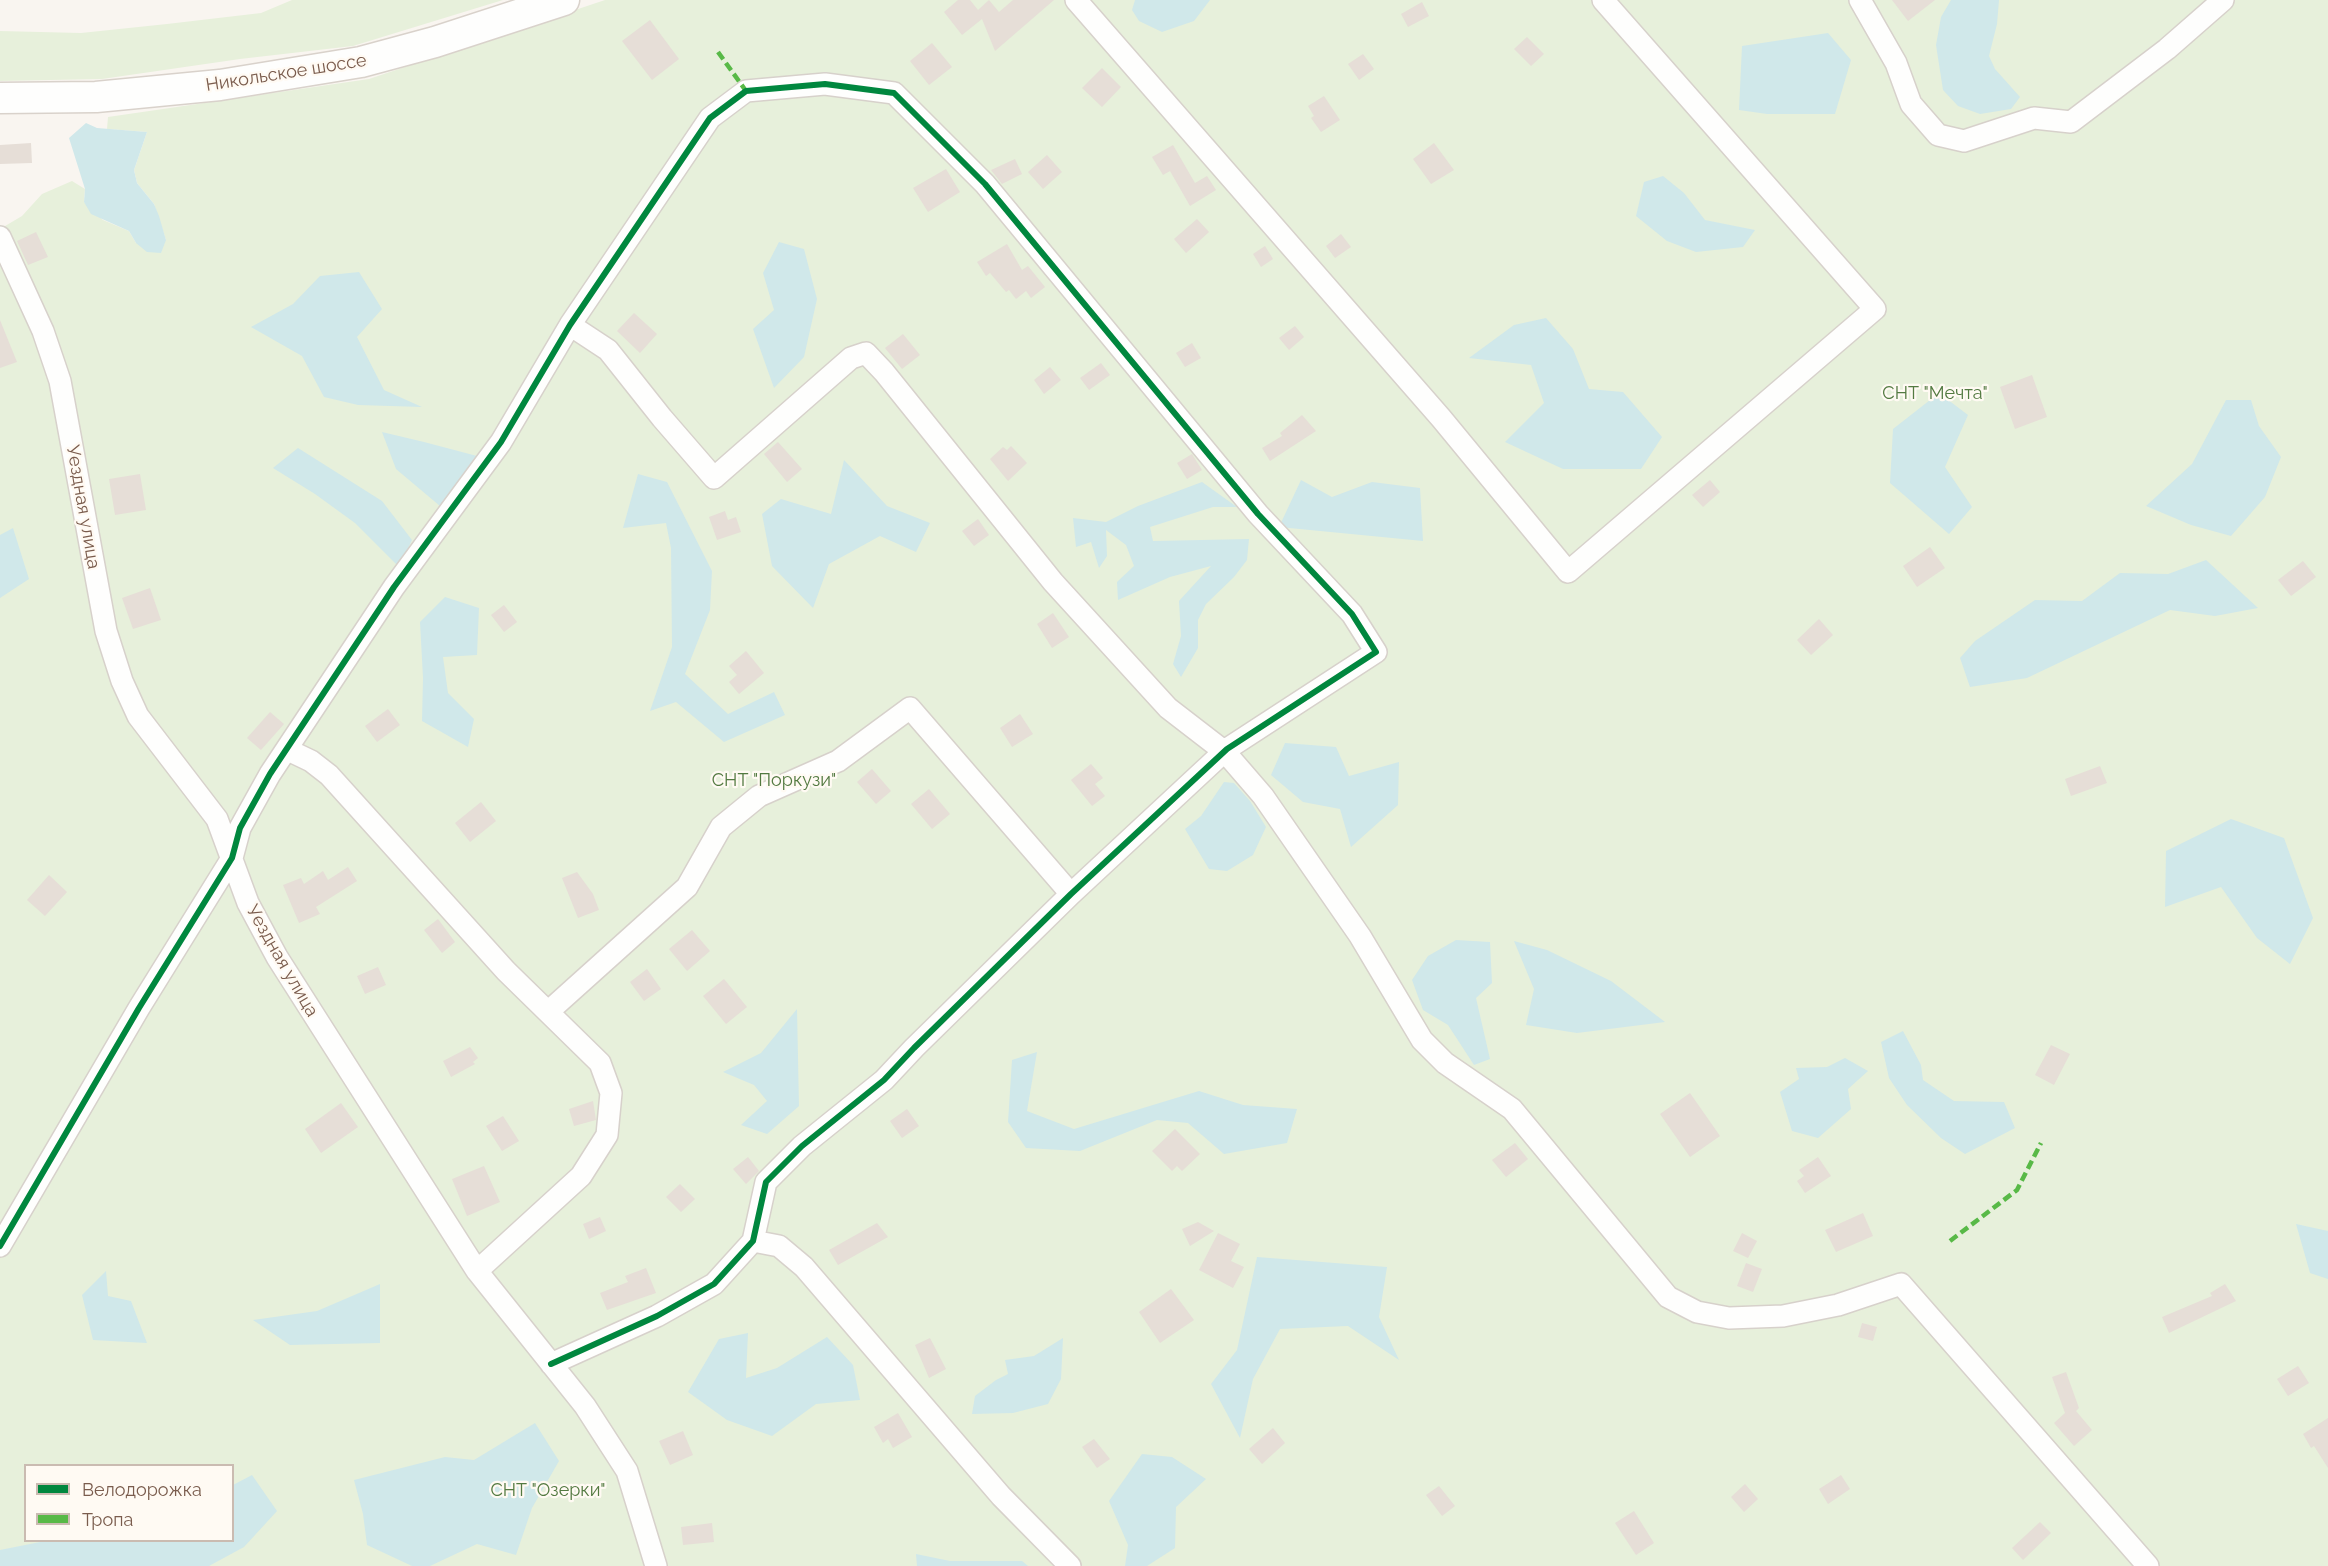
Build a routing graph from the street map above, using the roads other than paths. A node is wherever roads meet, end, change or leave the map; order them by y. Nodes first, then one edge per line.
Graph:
1 (564, 0) edge
2 (1076, 0) edge
3 (1603, 0) edge
4 (1860, 0) edge
5 (2223, 0) edge
6 (0, 98) edge
7 (0, 237) edge
8 (570, 325) junction
9 (288, 750) junction
10 (1225, 752) junction
11 (232, 858) junction
12 (1071, 894) junction
13 (549, 1011) junction
14 (753, 1241) junction
15 (0, 1246) edge
16 (477, 1271) junction
17 (550, 1364) junction
18 (2136, 1561) edge
19 (656, 1566) edge
20 (1070, 1566) edge

1 - 6 main road, Никольское шоссе
2 - 3 street
4 - 5 street
7 - 11 street, Уездная улица
8 - 9 street
8 - 10 street
8 - 10 street
9 - 11 street
9 - 13 street
10 - 12 street
10 - 18 street
11 - 15 street
11 - 16 street, Уездная улица
12 - 13 street
12 - 14 street
13 - 16 street
14 - 17 street
14 - 20 street
16 - 17 street, Уездная улица
17 - 19 street, Уездная улица

